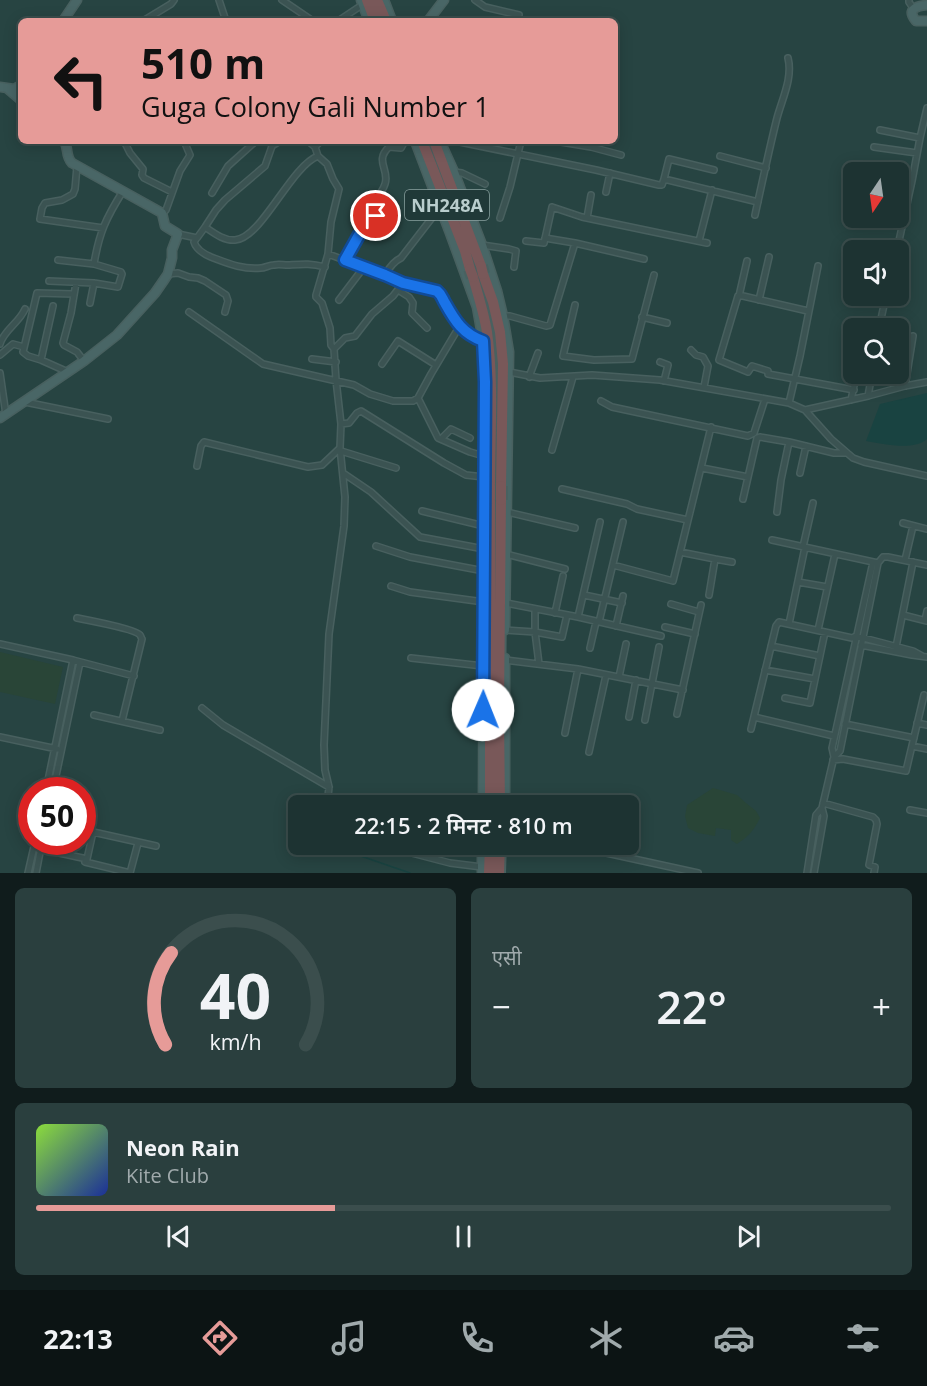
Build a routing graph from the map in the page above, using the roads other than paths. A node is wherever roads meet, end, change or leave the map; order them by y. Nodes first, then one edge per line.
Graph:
1 (77, 0) edge
2 (174, 0) edge
3 (219, 0) edge
4 (282, 0) edge
5 (377, 0) edge
6 (384, 0) edge
7 (444, 0) edge
8 (474, 0) edge
9 (363, 2) edge
10 (911, 4) edge
11 (927, 5) edge
12 (519, 15) dead end
13 (65, 18) edge
14 (148, 18) edge
15 (225, 18) edge
16 (309, 18) edge
17 (342, 18) edge
18 (368, 18) edge
19 (373, 18) edge
20 (385, 18) edge
21 (391, 18) edge
22 (430, 18) edge
23 (927, 21) edge
24 (788, 58) dead end
25 (4, 88) edge
26 (18, 98) edge
27 (927, 108) edge
28 (880, 130) dead end
29 (920, 138) junction
30 (67, 144) edge
31 (126, 144) edge
32 (185, 144) edge
33 (253, 144) edge
34 (271, 144) edge
35 (312, 144) edge
36 (318, 144) edge
37 (403, 144) edge
38 (416, 144) edge
39 (423, 144) edge
40 (435, 144) edge
41 (441, 144) edge
42 (471, 144) edge
43 (520, 144) edge
44 (573, 144) edge
45 (315, 147) junction
46 (874, 147) dead end
47 (518, 153) junction
48 (917, 153) junction
49 (621, 155) dead end
50 (318, 156) junction
51 (720, 156) dead end
52 (77, 166) junction
53 (766, 168) junction
54 (714, 170) dead end
55 (454, 172) junction
56 (610, 173) junction
57 (664, 179) junction
58 (485, 184) dead end
59 (712, 190) junction
60 (123, 191) junction
61 (172, 192) junction
62 (606, 192) dead end
63 (213, 193) dead end
64 (417, 194) dead end
65 (591, 195) dead end
66 (758, 202) junction
67 (372, 204) dead end
68 (440, 209) junction
69 (162, 213) junction
70 (754, 215) dead end
71 (376, 216) dead end
72 (500, 218) dead end
73 (587, 218) junction
74 (205, 227) junction
75 (103, 228) junction
76 (178, 234) junction
77 (545, 238) junction
78 (196, 239) junction
79 (899, 240) edge
80 (526, 241) dead end
81 (699, 241) junction
82 (575, 243) junction
83 (707, 243) dead end
84 (482, 245) junction
85 (328, 254) junction
86 (769, 257) dead end
87 (644, 259) dead end
88 (58, 260) dead end
89 (345, 260) junction
90 (747, 261) dead end
91 (94, 264) junction
92 (818, 266) dead end
93 (325, 267) junction
94 (364, 267) junction
95 (514, 267) dead end
96 (477, 272) junction
97 (168, 274) junction
98 (385, 275) junction
99 (654, 275) dead end
100 (49, 281) dead end
101 (75, 283) junction
102 (403, 283) junction
103 (94, 284) junction
104 (398, 290) junction
105 (73, 294) junction
106 (739, 296) junction
107 (339, 300) dead end
108 (759, 300) junction
109 (90, 303) dead end
110 (575, 305) dead end
111 (53, 306) dead end
112 (25, 309) dead end
113 (808, 311) junction
114 (189, 312) dead end
115 (225, 312) dead end
116 (503, 316) junction
117 (642, 317) junction
118 (667, 323) dead end
119 (459, 327) junction
120 (427, 328) dead end
121 (913, 336) dead end
122 (483, 341) junction
123 (0, 344) edge
124 (24, 347) junction
125 (334, 349) junction
126 (691, 350) dead end
127 (538, 353) dead end
128 (0, 355) edge
129 (312, 359) dead end
130 (41, 360) junction
131 (594, 360) junction
132 (719, 360) junction
133 (84, 361) junction
134 (336, 362) junction
135 (660, 362) dead end
136 (706, 362) junction
137 (381, 364) dead end
138 (436, 365) junction
139 (68, 372) junction
140 (508, 372) junction
141 (0, 373) edge
142 (591, 375) junction
143 (529, 377) junction
144 (573, 377) junction
145 (795, 379) junction
146 (336, 380) junction
147 (664, 381) junction
148 (927, 382) edge
149 (855, 384) edge
150 (870, 384) edge
151 (905, 386) junction
152 (704, 387) junction
153 (854, 390) junction
154 (868, 396) junction
155 (418, 398) junction
156 (765, 399) junction
157 (851, 400) junction
158 (601, 401) dead end
159 (25, 402) junction
160 (789, 403) junction
161 (805, 410) junction
162 (3, 417) edge
163 (108, 419) dead end
164 (341, 423) junction
165 (711, 427) junction
166 (470, 438) dead end
167 (441, 440) junction
168 (789, 442) junction
169 (806, 446) junction
170 (341, 449) junction
171 (552, 450) dead end
172 (847, 453) junction
173 (484, 456) junction
174 (197, 466) dead end
175 (396, 468) dead end
176 (702, 468) junction
177 (343, 473) junction
178 (800, 473) dead end
179 (927, 476) edge
180 (748, 477) junction
181 (562, 489) dead end
182 (494, 490) junction
183 (743, 499) dead end
184 (813, 503) dead end
185 (422, 511) dead end
186 (507, 512) junction
187 (777, 512) dead end
188 (688, 520) junction
189 (600, 522) dead end
190 (623, 522) dead end
191 (903, 524) dead end
192 (484, 526) junction
193 (913, 526) junction
194 (576, 528) dead end
195 (927, 529) edge
196 (772, 540) dead end
197 (376, 546) dead end
198 (804, 547) junction
199 (484, 549) junction
200 (680, 552) junction
201 (835, 554) junction
202 (506, 555) junction
203 (715, 559) junction
204 (905, 560) junction
205 (732, 562) dead end
206 (913, 562) junction
207 (875, 563) junction
208 (613, 566) junction
209 (927, 566) edge
210 (566, 569) dead end
211 (484, 571) junction
212 (563, 576) dead end
213 (798, 582) junction
214 (391, 586) dead end
215 (827, 587) junction
216 (584, 595) junction
217 (709, 595) dead end
218 (623, 596) dead end
219 (605, 600) junction
220 (484, 602) junction
221 (506, 603) junction
222 (622, 603) junction
223 (671, 604) dead end
224 (701, 605) dead end
225 (535, 609) junction
226 (927, 611) edge
227 (699, 612) junction
228 (555, 613) junction
229 (567, 615) junction
230 (903, 615) junction
231 (578, 617) junction
232 (77, 618) dead end
233 (926, 621) edge
234 (598, 622) junction
235 (789, 624) junction
236 (616, 626) junction
237 (665, 627) dead end
238 (505, 630) junction
239 (818, 630) junction
240 (535, 632) junction
241 (825, 632) junction
242 (695, 634) junction
243 (662, 636) dead end
244 (863, 638) junction
245 (856, 641) junction
246 (0, 644) edge
247 (626, 645) dead end
248 (771, 646) junction
249 (658, 647) dead end
250 (897, 647) junction
251 (590, 648) dead end
252 (820, 656) junction
253 (925, 656) edge
254 (411, 658) dead end
255 (73, 660) junction
256 (504, 660) junction
257 (80, 662) junction
258 (539, 664) junction
259 (483, 666) junction
260 (578, 669) junction
261 (765, 670) junction
262 (606, 675) junction
263 (134, 676) junction
264 (619, 677) junction
265 (815, 679) junction
266 (636, 680) junction
267 (651, 683) junction
268 (683, 690) junction
269 (924, 695) dead end
270 (785, 698) dead end
271 (202, 708) dead end
272 (494, 711) junction
273 (677, 714) dead end
274 (94, 715) dead end
275 (629, 717) dead end
276 (754, 717) junction
277 (645, 720) dead end
278 (122, 721) junction
279 (917, 723) junction
280 (845, 724) junction
281 (927, 725) edge
282 (751, 729) dead end
283 (160, 730) dead end
284 (565, 733) dead end
285 (834, 736) junction
286 (0, 737) edge
287 (914, 738) junction
288 (912, 746) junction
289 (58, 749) junction
290 (927, 749) edge
291 (589, 752) dead end
292 (834, 758) junction
293 (50, 777) edge
294 (55, 777) edge
295 (329, 787) junction
296 (328, 795) edge
297 (484, 795) edge
298 (490, 795) edge
299 (499, 795) edge
300 (505, 795) edge
301 (822, 806) junction
302 (910, 810) dead end
303 (927, 813) edge
304 (138, 843) junction
305 (156, 846) dead end
306 (32, 855) edge
307 (40, 855) edge
308 (69, 855) edge
309 (419, 855) edge
310 (483, 855) edge
311 (488, 855) edge
312 (500, 855) edge
313 (505, 855) edge
314 (615, 855) edge
315 (87, 859) junction
316 (484, 871) edge
317 (28, 873) edge
318 (36, 873) edge
319 (131, 873) edge
320 (499, 873) edge
321 (504, 873) edge
322 (698, 873) edge
323 (807, 873) edge
324 (814, 873) edge
325 (874, 873) edge

1 - 13 main road
2 - 14 street
3 - 15 street
4 - 16 street
5 - 20 highway
6 - 21 main road
7 - 22 main road
8 - 12 street
9 - 17 street
9 - 18 main road
9 - 19 highway
10 - 11 main road
10 - 23 main road
24 - 53 street
25 - 26 main road
27 - 29 street
28 - 29 street
29 - 48 street
30 - 52 main road
31 - 61 street
32 - 61 street
33 - 63 street
34 - 74 street
35 - 45 street
36 - 45 street
37 - 67 street
38 - 68 main road
39 - 96 highway, NH248A
40 - 96 highway, NH248A
41 - 55 main road
42 - 47 street
43 - 47 street
44 - 49 street
45 - 50 street
46 - 48 street
47 - 56 street
47 - 72 street
48 - 79 street
50 - 74 street
50 - 85 street
51 - 53 street
52 - 60 main road
52 - 75 street
53 - 66 street
54 - 57 street
55 - 58 street
55 - 84 main road
56 - 57 street
56 - 62 street
57 - 59 street
59 - 66 street
59 - 81 street
60 - 69 main road
60 - 75 street
61 - 69 street
64 - 68 street
65 - 73 street
66 - 70 street
68 - 96 main road
68 - 98 street
69 - 76 main road
71 - 89 street
73 - 77 street
73 - 81 street
74 - 78 street
75 - 91 street
76 - 78 street
76 - 97 main road
77 - 80 street
77 - 82 street
78 - 93 street
81 - 83 street
82 - 87 street
82 - 116 street
84 - 95 street
84 - 96 main road
85 - 89 street
85 - 93 street
86 - 108 street
88 - 91 street
89 - 94 street
90 - 106 street
91 - 103 street
92 - 113 street
93 - 125 street
94 - 98 street
94 - 107 street
96 - 116 main road
96 - 122 main road
96 - 182 highway, NH248A
97 - 115 street
97 - 133 main road
98 - 102 street
99 - 117 street
100 - 101 street
101 - 103 street
101 - 105 street
102 - 104 street
102 - 119 street
103 - 109 street
104 - 120 street
104 - 125 street
105 - 124 street
105 - 133 street
106 - 108 street
106 - 132 street
108 - 113 street
110 - 131 street
111 - 130 street
112 - 123 street
113 - 145 street
114 - 146 street
116 - 140 main road
117 - 118 street
117 - 131 street
119 - 122 street
119 - 138 street
121 - 151 street
122 - 173 main road
124 - 128 street
124 - 130 street
125 - 134 street
126 - 136 street
127 - 143 street
129 - 134 street
130 - 139 street
131 - 142 street
132 - 136 street
132 - 145 street
133 - 139 main road
134 - 146 street
135 - 147 street
136 - 152 street
137 - 138 street
138 - 155 street
139 - 159 main road
140 - 143 street
140 - 182 main road
141 - 162 street
142 - 144 street
142 - 147 street
143 - 144 street
144 - 171 street
145 - 153 street
145 - 160 street
146 - 155 street
146 - 164 street
147 - 152 street
148 - 151 street
149 - 153 street
150 - 154 street
151 - 154 street
152 - 156 street
153 - 157 street
154 - 157 street
155 - 167 street
156 - 160 street
156 - 165 street
157 - 161 street
158 - 165 street
159 - 162 main road
159 - 163 street
160 - 161 street
161 - 172 street
164 - 170 street
164 - 182 street
165 - 176 street
166 - 167 street
167 - 173 street
168 - 169 street
168 - 180 street
168 - 187 street
169 - 172 street
169 - 178 street
170 - 174 street
170 - 175 street
170 - 177 street
172 - 179 street
173 - 182 main road
176 - 180 street
176 - 188 street
177 - 199 street
177 - 295 street
180 - 183 street
181 - 188 street
182 - 186 main road
182 - 192 main road
182 - 272 highway, NH248A
184 - 198 street
185 - 192 street
186 - 194 street
186 - 202 main road
188 - 200 street
189 - 216 street
190 - 208 street
191 - 193 street
192 - 199 main road
193 - 195 street
193 - 204 street
196 - 198 street
197 - 211 street
198 - 201 street
198 - 213 street
199 - 211 main road
200 - 203 street
200 - 208 street
201 - 207 street
201 - 215 street
202 - 210 street
202 - 221 main road
203 - 205 street
203 - 217 street
204 - 206 street
204 - 207 street
206 - 209 street
206 - 230 street
207 - 244 street
207 - 245 street
208 - 219 street
211 - 220 main road
212 - 228 street
213 - 215 street
213 - 235 street
214 - 220 street
215 - 239 street
216 - 219 street
216 - 231 street
218 - 222 street
219 - 222 street
219 - 234 street
220 - 259 main road
221 - 225 street
221 - 238 main road
222 - 236 street
223 - 227 street
224 - 227 street
225 - 228 street
225 - 240 street
226 - 233 street
227 - 242 street
228 - 229 street
229 - 231 street
229 - 240 street
230 - 233 street
230 - 250 street
231 - 234 street
232 - 263 street
234 - 236 street
234 - 251 street
235 - 239 street
235 - 248 street
236 - 243 street
237 - 242 street
238 - 240 street
238 - 256 main road
239 - 241 street
240 - 258 street
241 - 245 street
241 - 252 street
242 - 268 street
244 - 245 street
244 - 250 street
245 - 253 street
245 - 280 street
245 - 285 street
246 - 255 street
247 - 264 street
248 - 252 street
248 - 261 street
249 - 267 street
250 - 253 street
252 - 265 street
254 - 259 street
255 - 257 street
255 - 289 street
256 - 258 street
256 - 272 main road
257 - 263 street
257 - 289 street
258 - 260 street
259 - 272 main road
260 - 262 street
260 - 284 street
261 - 265 street
261 - 276 street
262 - 264 street
262 - 291 street
263 - 278 street
264 - 266 street
265 - 270 street
266 - 267 street
266 - 275 street
267 - 268 street
267 - 277 street
268 - 273 street
269 - 279 street
271 - 295 street
272 - 297 main road
272 - 298 highway, NH248A
272 - 299 highway, NH248A
272 - 300 main road
274 - 278 street
276 - 282 street
276 - 285 street
278 - 283 street
279 - 281 street
279 - 287 street
280 - 287 street
280 - 292 street
285 - 292 street
286 - 289 street
287 - 288 street
288 - 290 street
288 - 292 street
289 - 293 street
289 - 294 street
292 - 301 street
295 - 296 street
301 - 323 street
301 - 324 street
301 - 325 street
302 - 303 street
304 - 305 street
304 - 315 street
304 - 319 street
306 - 317 street
307 - 318 street
308 - 315 street
309 - 316 street
310 - 316 main road
311 - 316 highway
312 - 320 highway
313 - 321 main road
314 - 322 street
315 - 319 street

